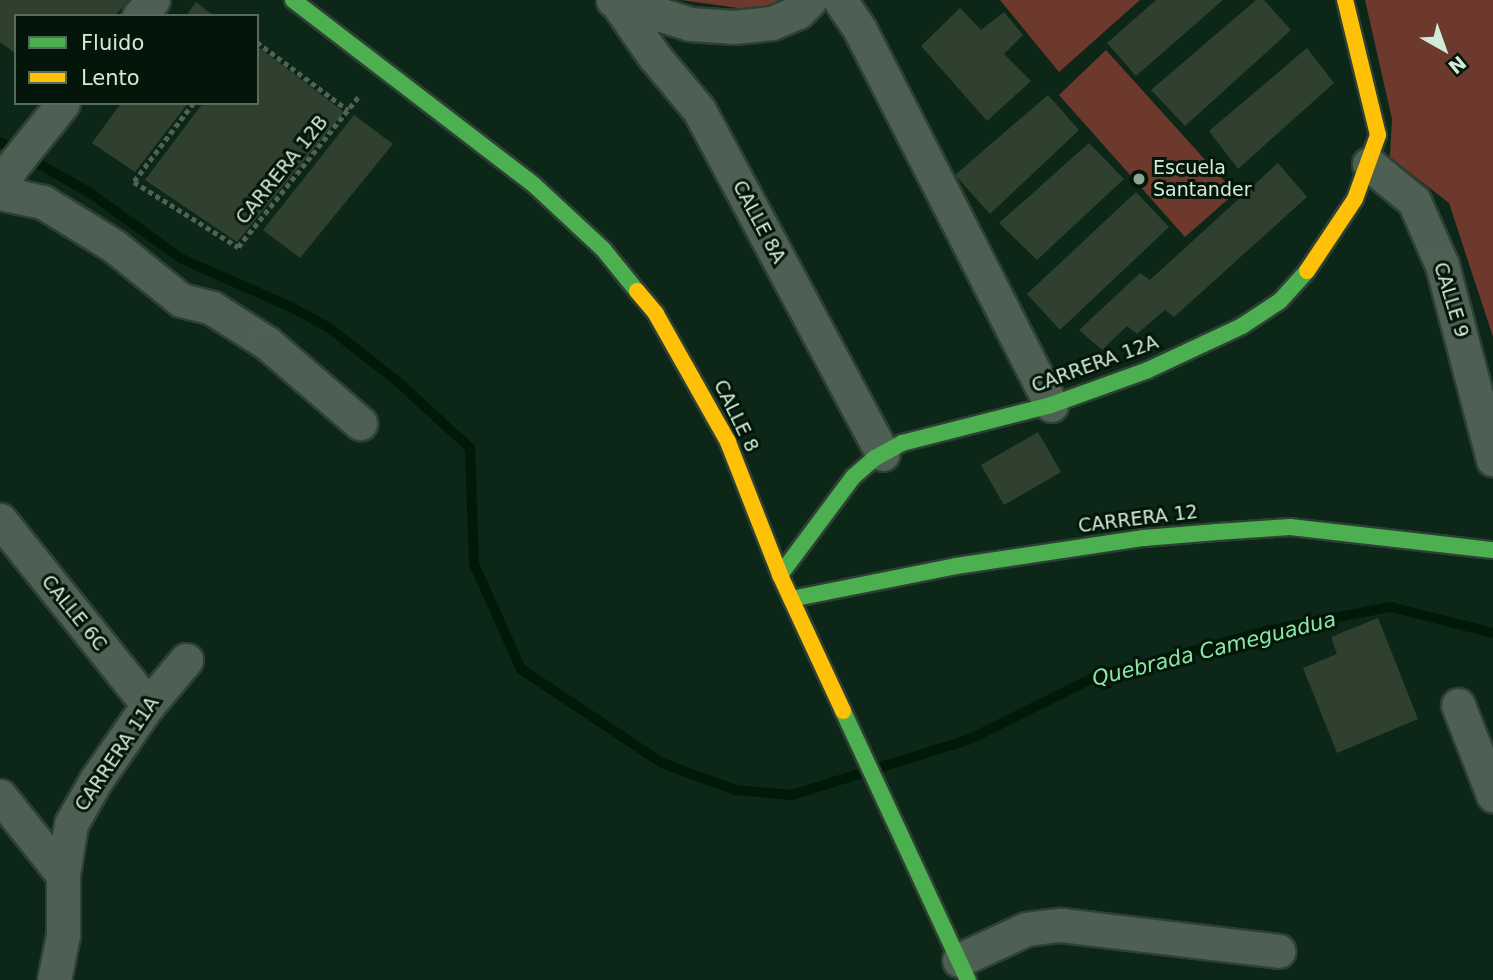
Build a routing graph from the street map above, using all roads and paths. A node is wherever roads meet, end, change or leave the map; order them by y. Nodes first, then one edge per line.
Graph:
1 (153, 0) edge
2 (293, 0) edge
3 (810, 0) edge
4 (840, 0) edge
5 (615, 1) edge
6 (1340, 6) edge
7 (141, 14) edge
8 (259, 43) edge
9 (192, 105) edge
10 (54, 114) edge
11 (1374, 150) junction
12 (4, 184) edge
13 (1051, 405) junction
14 (360, 424) dead end
15 (883, 454) junction
16 (1493, 459) edge
17 (0, 520) edge
18 (1493, 550) edge
19 (780, 575) junction
20 (791, 599) junction
21 (186, 660) dead end
22 (148, 705) junction
23 (1458, 705) dead end
24 (1493, 794) edge
25 (0, 796) edge
26 (63, 875) junction
27 (1278, 951) dead end
28 (964, 970) edge
29 (54, 980) edge

1 - 7 street
2 - 19 street, CALLE 8
3 - 5 street
4 - 13 street
5 - 15 street, CALLE 8A
6 - 11 street
8 - 9 path, CARRERA 12B
10 - 12 street
11 - 13 street, CARRERA 12A
11 - 16 street, CALLE 9
12 - 14 street
13 - 15 street, CARRERA 12A
15 - 19 street, CARRERA 12A
17 - 22 street, CALLE 6C
18 - 20 street, CARRERA 12
19 - 20 street, CALLE 8
20 - 28 street, CALLE 8
21 - 22 street, CARRERA 11A
22 - 26 street, CARRERA 11A
23 - 24 street
25 - 26 street
26 - 29 street, CARRERA 11A
27 - 28 street

